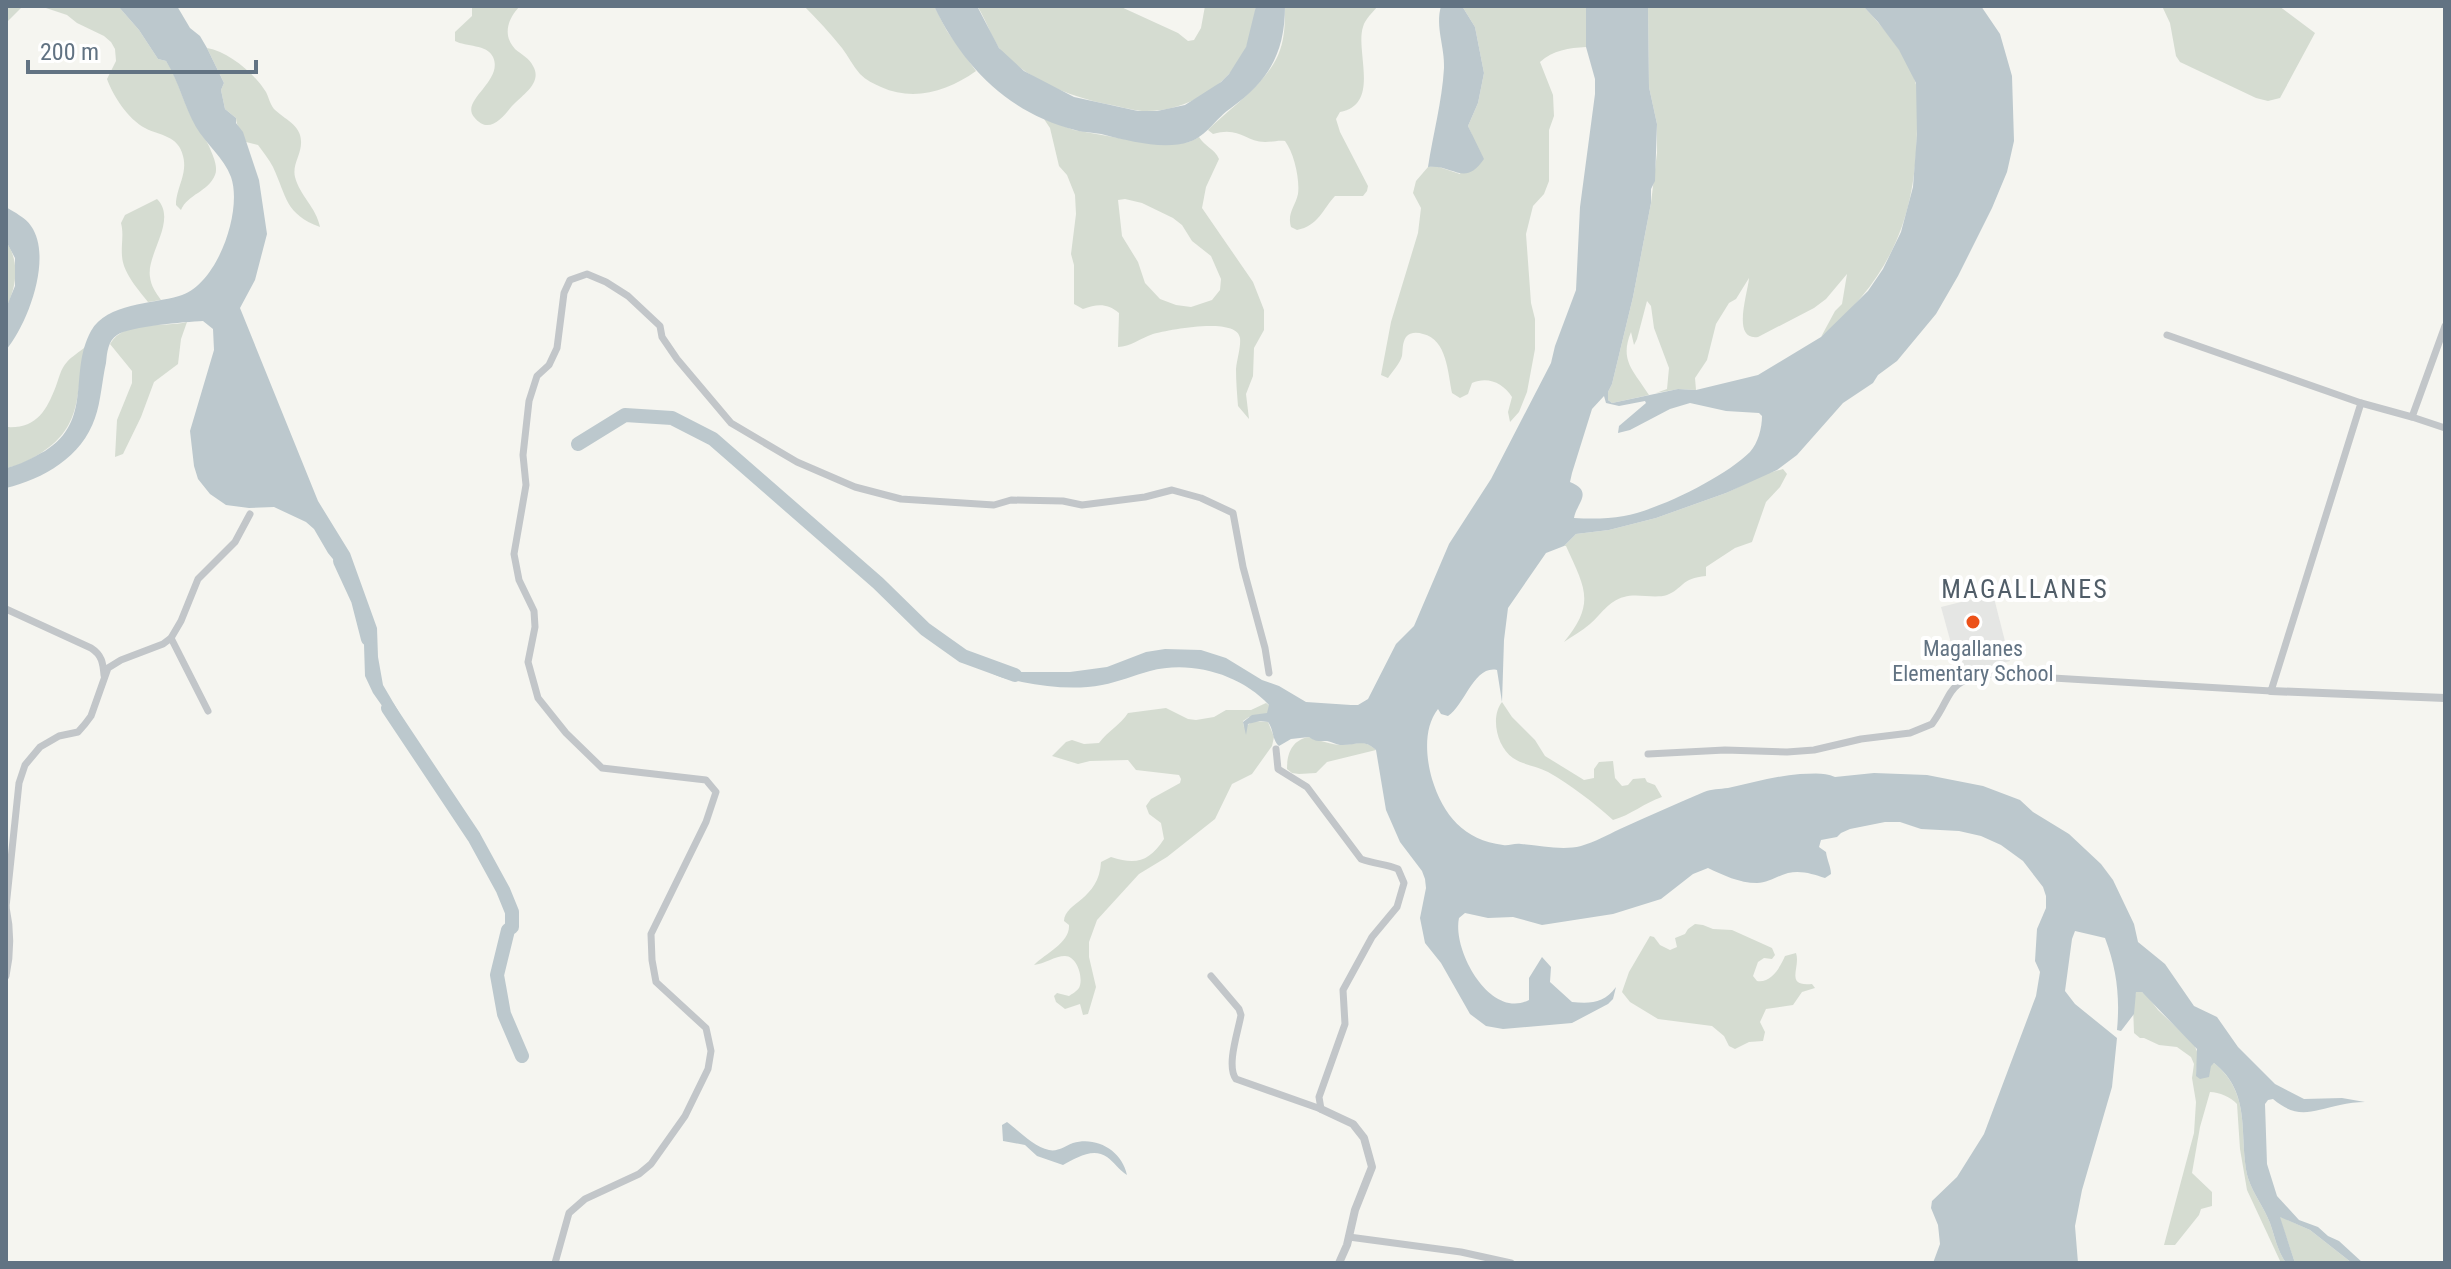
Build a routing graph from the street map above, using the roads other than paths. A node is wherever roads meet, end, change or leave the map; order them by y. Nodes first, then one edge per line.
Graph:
1 (2445, 326) edge
2 (2167, 335) dead end
3 (2361, 403) junction
4 (2412, 417) junction
5 (2445, 428) edge
6 (250, 514) dead end
7 (6, 609) edge
8 (171, 638) junction
9 (1269, 673) dead end
10 (104, 677) junction
11 (2271, 691) junction
12 (2445, 698) edge
13 (208, 711) dead end
14 (1276, 749) dead end
15 (1648, 754) dead end
16 (6, 907) edge
17 (6, 976) edge
18 (1211, 976) dead end
19 (1321, 1109) junction
20 (1349, 1237) junction
21 (555, 1263) edge
22 (1339, 1263) edge
23 (1511, 1263) edge

1 - 4 street
2 - 3 street
3 - 4 street
3 - 11 street
4 - 5 street
6 - 8 street
7 - 10 street
8 - 10 street
8 - 13 street
9 - 21 street
10 - 16 street
11 - 12 street
11 - 15 street
14 - 19 street
16 - 17 street
18 - 19 street
19 - 20 street
20 - 22 street
20 - 23 street

